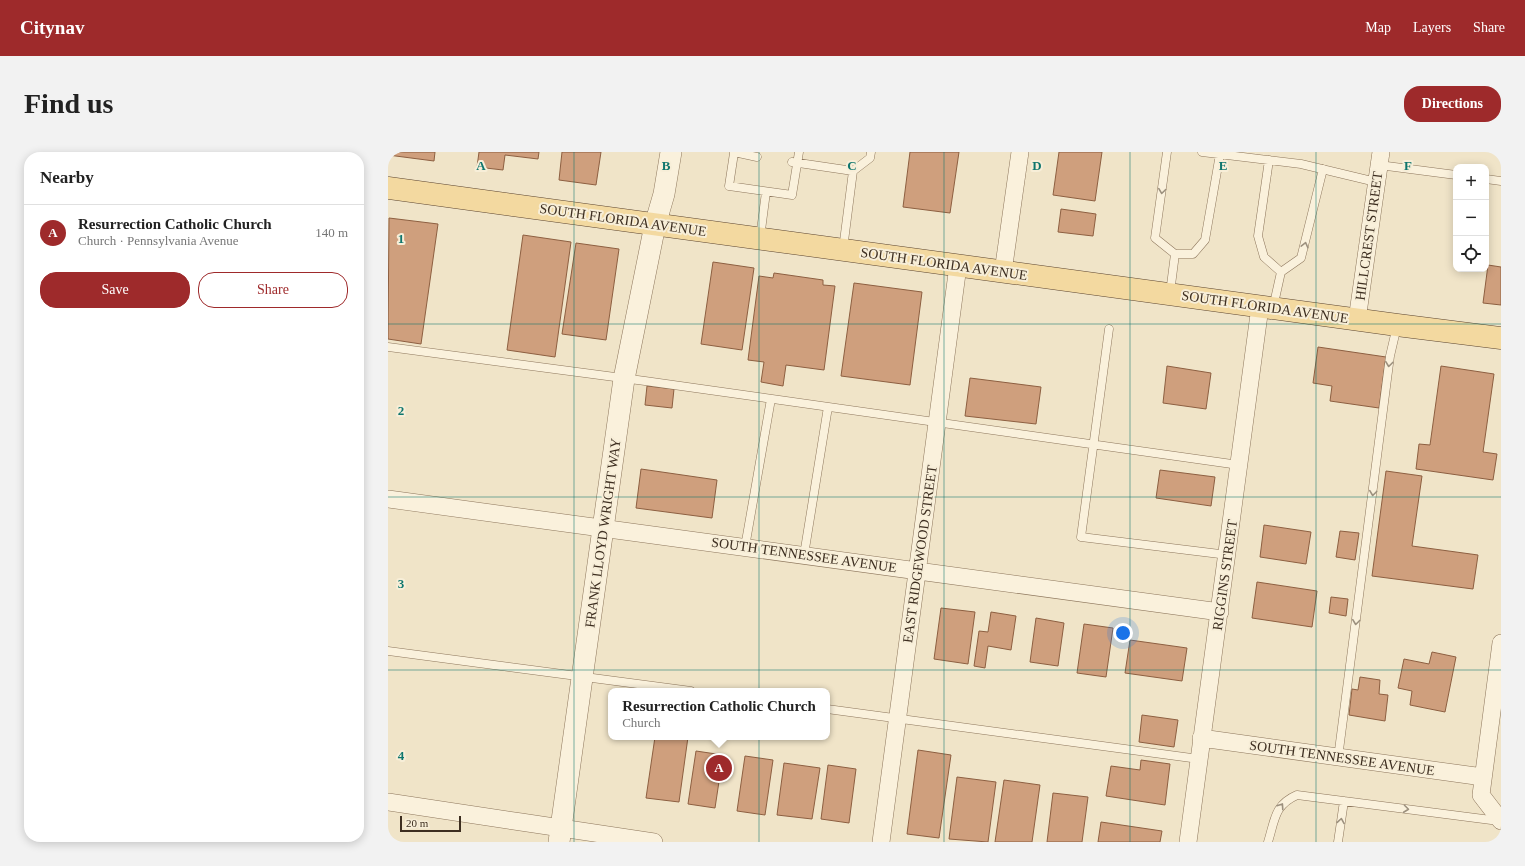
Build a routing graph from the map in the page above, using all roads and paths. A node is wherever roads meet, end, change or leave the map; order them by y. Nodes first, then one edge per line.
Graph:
1 (671, 152) edge
2 (799, 152) edge
3 (871, 152) edge
4 (1020, 152) edge
5 (1167, 152) edge
6 (1202, 152) edge
7 (734, 153) edge
8 (1220, 154) junction
9 (756, 157) dead end
10 (1380, 158) edge
11 (1269, 160) junction
12 (795, 162) junction
13 (1323, 169) junction
14 (853, 171) junction
15 (1453, 174) edge
16 (1489, 179) edge
17 (1501, 181) edge
18 (1376, 182) junction
19 (388, 188) edge
20 (766, 192) junction
21 (655, 225) junction
22 (760, 239) junction
23 (842, 250) junction
24 (1175, 254) junction
25 (958, 266) junction
26 (1003, 272) junction
27 (1281, 272) junction
28 (1169, 294) junction
29 (1267, 308) junction
30 (1357, 320) junction
31 (1397, 326) junction
32 (1108, 329) dead end
33 (1501, 338) edge
34 (388, 347) edge
35 (624, 379) junction
36 (771, 399) junction
37 (828, 407) junction
38 (938, 423) junction
39 (1093, 444) junction
40 (1239, 465) junction
41 (388, 499) edge
42 (604, 528) junction
43 (745, 547) junction
44 (804, 555) junction
45 (1228, 555) junction
46 (917, 570) junction
47 (1220, 612) junction
48 (1501, 643) edge
49 (388, 651) edge
50 (583, 677) junction
51 (668, 688) edge
52 (830, 709) edge
53 (897, 718) junction
54 (1201, 738) junction
55 (1199, 758) junction
56 (1338, 758) junction
57 (1482, 777) junction
58 (1344, 801) junction
59 (388, 802) edge
60 (1501, 821) edge
61 (560, 835) edge
62 (654, 842) edge
63 (881, 842) edge
64 (1188, 842) edge
65 (1268, 842) edge
66 (1338, 842) edge

1 - 21 street, FRANK LLOYD WRIGHT WAY
2 - 12 lane
3 - 14 lane
4 - 26 street
5 -> 24 lane
6 - 8 lane
7 - 9 lane
7 - 20 lane
8 - 11 lane
8 - 24 lane
10 - 15 lane
10 - 18 street, HILLCREST STREET
11 - 13 lane
11 - 27 lane
12 - 14 lane
12 - 20 lane
13 - 18 lane
27 -> 13 lane
14 - 23 lane
16 - 17 lane
18 - 30 street, HILLCREST STREET
19 - 21 main road, SOUTH FLORIDA AVENUE
20 - 22 lane
21 - 22 main road, SOUTH FLORIDA AVENUE
21 - 35 street, FRANK LLOYD WRIGHT WAY
22 - 23 main road, SOUTH FLORIDA AVENUE
23 - 25 main road, SOUTH FLORIDA AVENUE
24 - 28 lane
25 - 26 main road, SOUTH FLORIDA AVENUE
25 - 38 street, EAST RIDGEWOOD STREET
26 - 28 main road, SOUTH FLORIDA AVENUE
27 - 29 lane
28 - 29 main road, SOUTH FLORIDA AVENUE
29 - 30 main road, SOUTH FLORIDA AVENUE
29 - 40 street, RIGGINS STREET
30 - 31 main road, SOUTH FLORIDA AVENUE
31 - 33 main road, SOUTH FLORIDA AVENUE
31 -> 56 lane
32 - 39 lane
34 - 35 lane
35 - 36 lane
35 - 42 street, FRANK LLOYD WRIGHT WAY
36 - 37 lane
36 - 43 lane
37 - 38 lane
37 - 44 lane
38 - 39 lane
38 - 46 street, EAST RIDGEWOOD STREET
39 - 40 lane
39 - 45 lane
40 - 45 street, RIGGINS STREET
41 - 42 street, SOUTH TENNESSEE AVENUE
42 - 43 street, SOUTH TENNESSEE AVENUE
42 - 50 street, FRANK LLOYD WRIGHT WAY
43 - 44 street, SOUTH TENNESSEE AVENUE
44 - 46 street, SOUTH TENNESSEE AVENUE
45 - 47 street, RIGGINS STREET
46 - 47 street, SOUTH TENNESSEE AVENUE
46 - 53 street, EAST RIDGEWOOD STREET
47 - 54 street, RIGGINS STREET
48 - 57 street
49 - 50 lane
50 - 51 lane
50 - 61 street, FRANK LLOYD WRIGHT WAY
52 - 53 lane
53 - 55 lane
53 - 63 street, EAST RIDGEWOOD STREET
54 - 55 street, RIGGINS STREET
54 - 56 street, SOUTH TENNESSEE AVENUE
55 - 64 street, RIGGINS STREET
56 - 57 street, SOUTH TENNESSEE AVENUE
57 - 60 street
58 -> 60 lane
65 -> 58 lane
66 -> 58 lane
59 - 61 street
61 - 62 street

